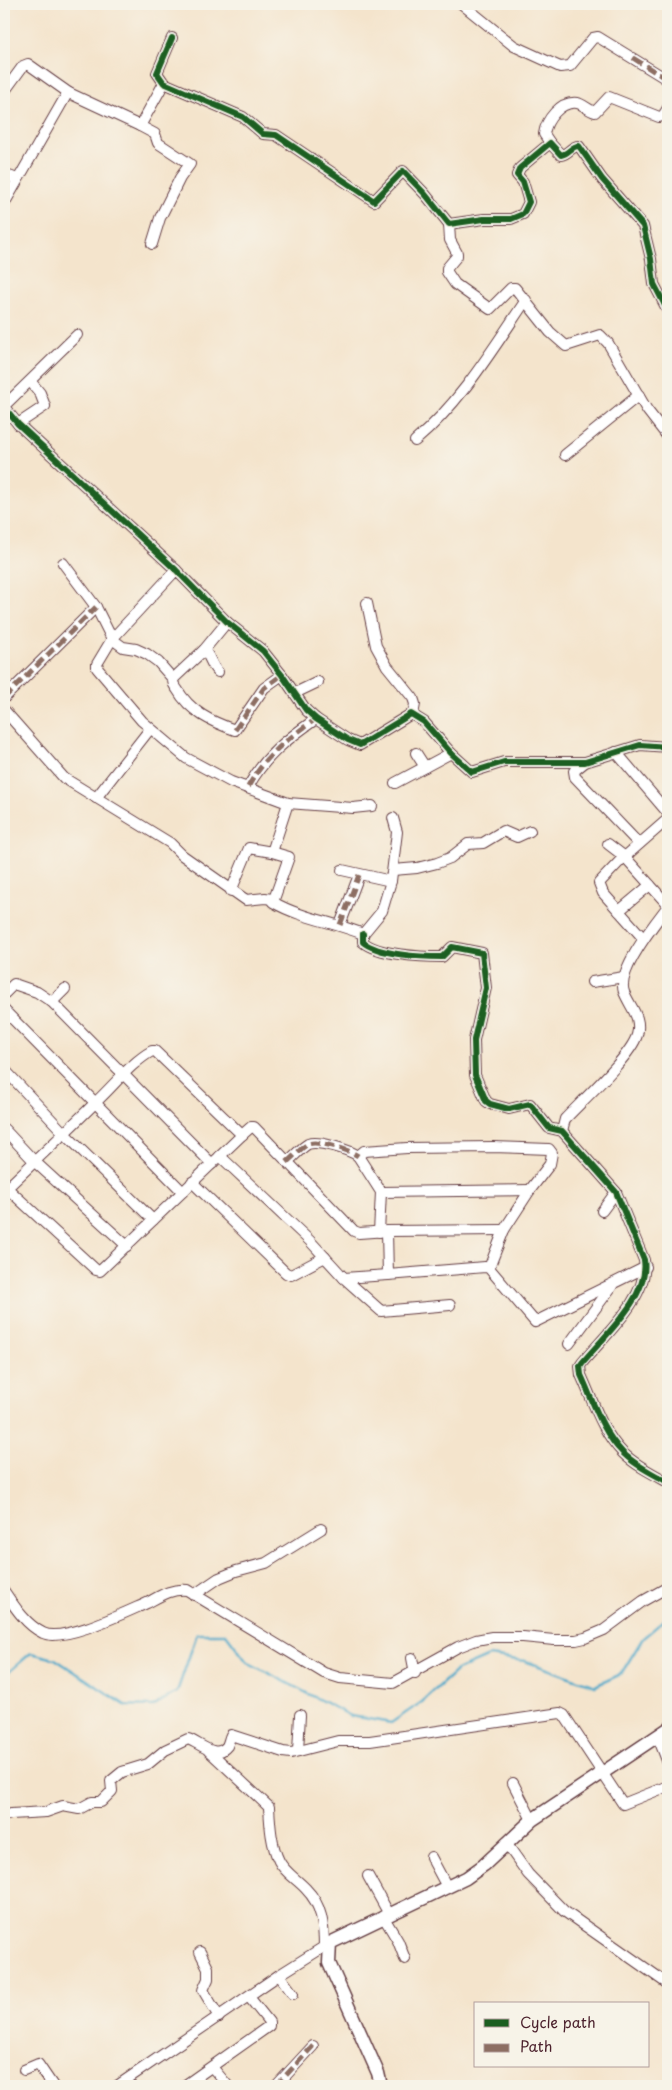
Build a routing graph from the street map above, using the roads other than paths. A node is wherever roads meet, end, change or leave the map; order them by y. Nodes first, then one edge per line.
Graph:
1 (462, 4) edge
2 (172, 38) dead end
3 (668, 80) edge
4 (164, 83) junction
5 (5, 87) edge
6 (69, 93) junction
7 (668, 108) edge
8 (140, 126) junction
9 (550, 143) junction
10 (4, 174) edge
11 (17, 179) junction
12 (4, 204) edge
13 (450, 224) junction
14 (152, 244) dead end
15 (526, 300) junction
16 (668, 311) edge
17 (77, 335) dead end
18 (31, 382) junction
19 (639, 394) junction
20 (4, 406) edge
21 (18, 424) junction
22 (668, 437) edge
23 (415, 440) dead end
24 (565, 454) dead end
25 (63, 563) dead end
26 (176, 570) junction
27 (367, 603) dead end
28 (96, 607) junction
29 (227, 622) junction
30 (112, 639) junction
31 (204, 650) junction
32 (218, 672) dead end
33 (282, 675) junction
34 (173, 679) junction
35 (318, 682) dead end
36 (295, 693) junction
37 (4, 698) edge
38 (4, 710) edge
39 (413, 715) junction
40 (316, 719) junction
41 (150, 729) junction
42 (668, 747) edge
43 (616, 752) junction
44 (416, 753) dead end
45 (450, 753) junction
46 (585, 762) junction
47 (425, 766) junction
48 (394, 783) dead end
49 (248, 787) junction
50 (96, 798) junction
51 (288, 803) junction
52 (372, 806) dead end
53 (668, 813) edge
54 (393, 818) dead end
55 (668, 819) edge
56 (530, 831) dead end
57 (608, 844) dead end
58 (639, 844) junction
59 (272, 852) junction
60 (625, 857) junction
61 (342, 870) dead end
62 (393, 870) junction
63 (359, 875) junction
64 (391, 881) junction
65 (650, 885) junction
66 (231, 891) junction
67 (272, 899) junction
68 (668, 905) edge
69 (620, 911) junction
70 (340, 925) junction
71 (363, 934) junction
72 (643, 938) junction
73 (624, 977) junction
74 (592, 982) dead end
75 (65, 989) dead end
76 (4, 994) edge
77 (52, 1002) junction
78 (4, 1010) edge
79 (4, 1068) edge
80 (123, 1075) junction
81 (96, 1102) junction
82 (4, 1130) edge
83 (559, 1130) junction
84 (64, 1133) junction
85 (242, 1135) junction
86 (358, 1156) junction
87 (216, 1160) junction
88 (34, 1161) junction
89 (286, 1162) junction
90 (192, 1182) junction
91 (5, 1188) edge
92 (530, 1190) junction
93 (182, 1191) junction
94 (380, 1192) junction
95 (616, 1192) junction
96 (602, 1212) dead end
97 (153, 1220) junction
98 (504, 1230) junction
99 (383, 1231) junction
100 (127, 1246) junction
101 (325, 1257) junction
102 (646, 1267) junction
103 (490, 1268) junction
104 (388, 1275) junction
105 (344, 1278) junction
106 (614, 1284) junction
107 (450, 1305) dead end
108 (569, 1344) dead end
109 (668, 1482) edge
110 (321, 1528) dead end
111 (668, 1587) edge
112 (4, 1591) edge
113 (194, 1595) junction
114 (412, 1658) dead end
115 (415, 1673) junction
116 (300, 1715) dead end
117 (668, 1728) edge
118 (658, 1737) junction
119 (209, 1750) junction
120 (298, 1751) junction
121 (668, 1763) edge
122 (602, 1773) junction
123 (513, 1783) dead end
124 (668, 1786) edge
125 (530, 1814) junction
126 (4, 1816) edge
127 (506, 1843) junction
128 (431, 1857) dead end
129 (368, 1876) dead end
130 (446, 1887) junction
131 (386, 1915) junction
132 (327, 1945) junction
133 (200, 1952) dead end
134 (404, 1959) dead end
135 (278, 1975) junction
136 (668, 1984) edge
137 (293, 1994) dead end
138 (249, 1997) junction
139 (219, 2017) junction
140 (313, 2046) dead end
141 (212, 2066) junction
142 (24, 2070) dead end
143 (53, 2086) edge
144 (120, 2086) edge
145 (184, 2086) edge
146 (228, 2086) edge
147 (276, 2086) edge
148 (380, 2086) edge

1 - 3 street
2 - 4 street
4 - 8 street
4 - 13 street
5 - 6 street
6 - 8 street
6 - 11 street
7 - 9 street
8 - 14 street
9 - 13 street
9 - 16 street
10 - 11 street
11 - 12 street
13 - 15 street
15 - 19 street
15 - 23 street
17 - 18 street
18 - 20 street
18 - 21 street
19 - 22 street
19 - 24 street
20 - 21 street
21 - 26 street
25 - 28 street
26 - 29 street
26 - 30 street
27 - 39 street
28 - 30 street
28 - 37 street
29 - 31 street
29 - 33 street
30 - 34 street
30 - 41 street
31 - 32 street
31 - 34 street
33 - 34 street
33 - 36 street
35 - 36 street
36 - 40 street
38 - 50 street
39 - 40 street
39 - 45 street
40 - 49 street
41 - 49 street
41 - 50 street
42 - 43 street
43 - 46 street
43 - 53 street
44 - 47 street
45 - 46 street
45 - 47 street
46 - 58 street
47 - 48 street
49 - 51 street
50 - 66 street
51 - 52 street
51 - 59 street
54 - 62 street
55 - 58 street
56 - 62 street
57 - 60 street
58 - 60 street
59 - 66 street
59 - 67 street
60 - 65 street
60 - 69 street
61 - 63 street
62 - 64 street
63 - 64 street
63 - 70 street
64 - 71 street
65 - 68 street
65 - 69 street
66 - 67 street
67 - 70 street
68 - 72 street
69 - 72 street
70 - 71 street
71 - 83 street
72 - 73 street
73 - 74 street
73 - 83 street
75 - 77 street
76 - 77 street
77 - 80 street
78 - 81 street
79 - 84 street
80 - 81 street
80 - 85 street
80 - 87 street
81 - 84 street
81 - 93 street
82 - 88 street
83 - 95 street
84 - 88 street
84 - 97 street
85 - 87 street
85 - 89 street
86 - 89 street
86 - 92 street
86 - 94 street
87 - 90 street
87 - 101 street
88 - 91 street
88 - 100 street
89 - 99 street
90 - 93 street
90 - 101 street
91 - 100 street
92 - 94 street
92 - 98 street
93 - 97 street
94 - 99 street
95 - 96 street
95 - 102 street
97 - 100 street
98 - 99 street
98 - 103 street
99 - 104 street
101 - 105 street
102 - 106 street
102 - 109 street
103 - 104 street
103 - 106 street
104 - 105 street
105 - 107 street
106 - 108 street
110 - 113 street
111 - 115 street
112 - 113 street
113 - 115 street
114 - 115 street
116 - 120 street
117 - 118 street
118 - 121 street
118 - 122 street
119 - 120 street
119 - 126 street
119 - 132 street
120 - 122 street
122 - 124 street
122 - 125 street
123 - 125 street
125 - 127 street
127 - 130 street
127 - 136 street
128 - 130 street
129 - 131 street
130 - 131 street
131 - 132 street
131 - 134 street
132 - 135 street
132 - 148 street
133 - 139 street
135 - 137 street
135 - 138 street
138 - 139 street
138 - 141 street
139 - 144 street
140 - 147 street
141 - 145 street
141 - 146 street
142 - 143 street

